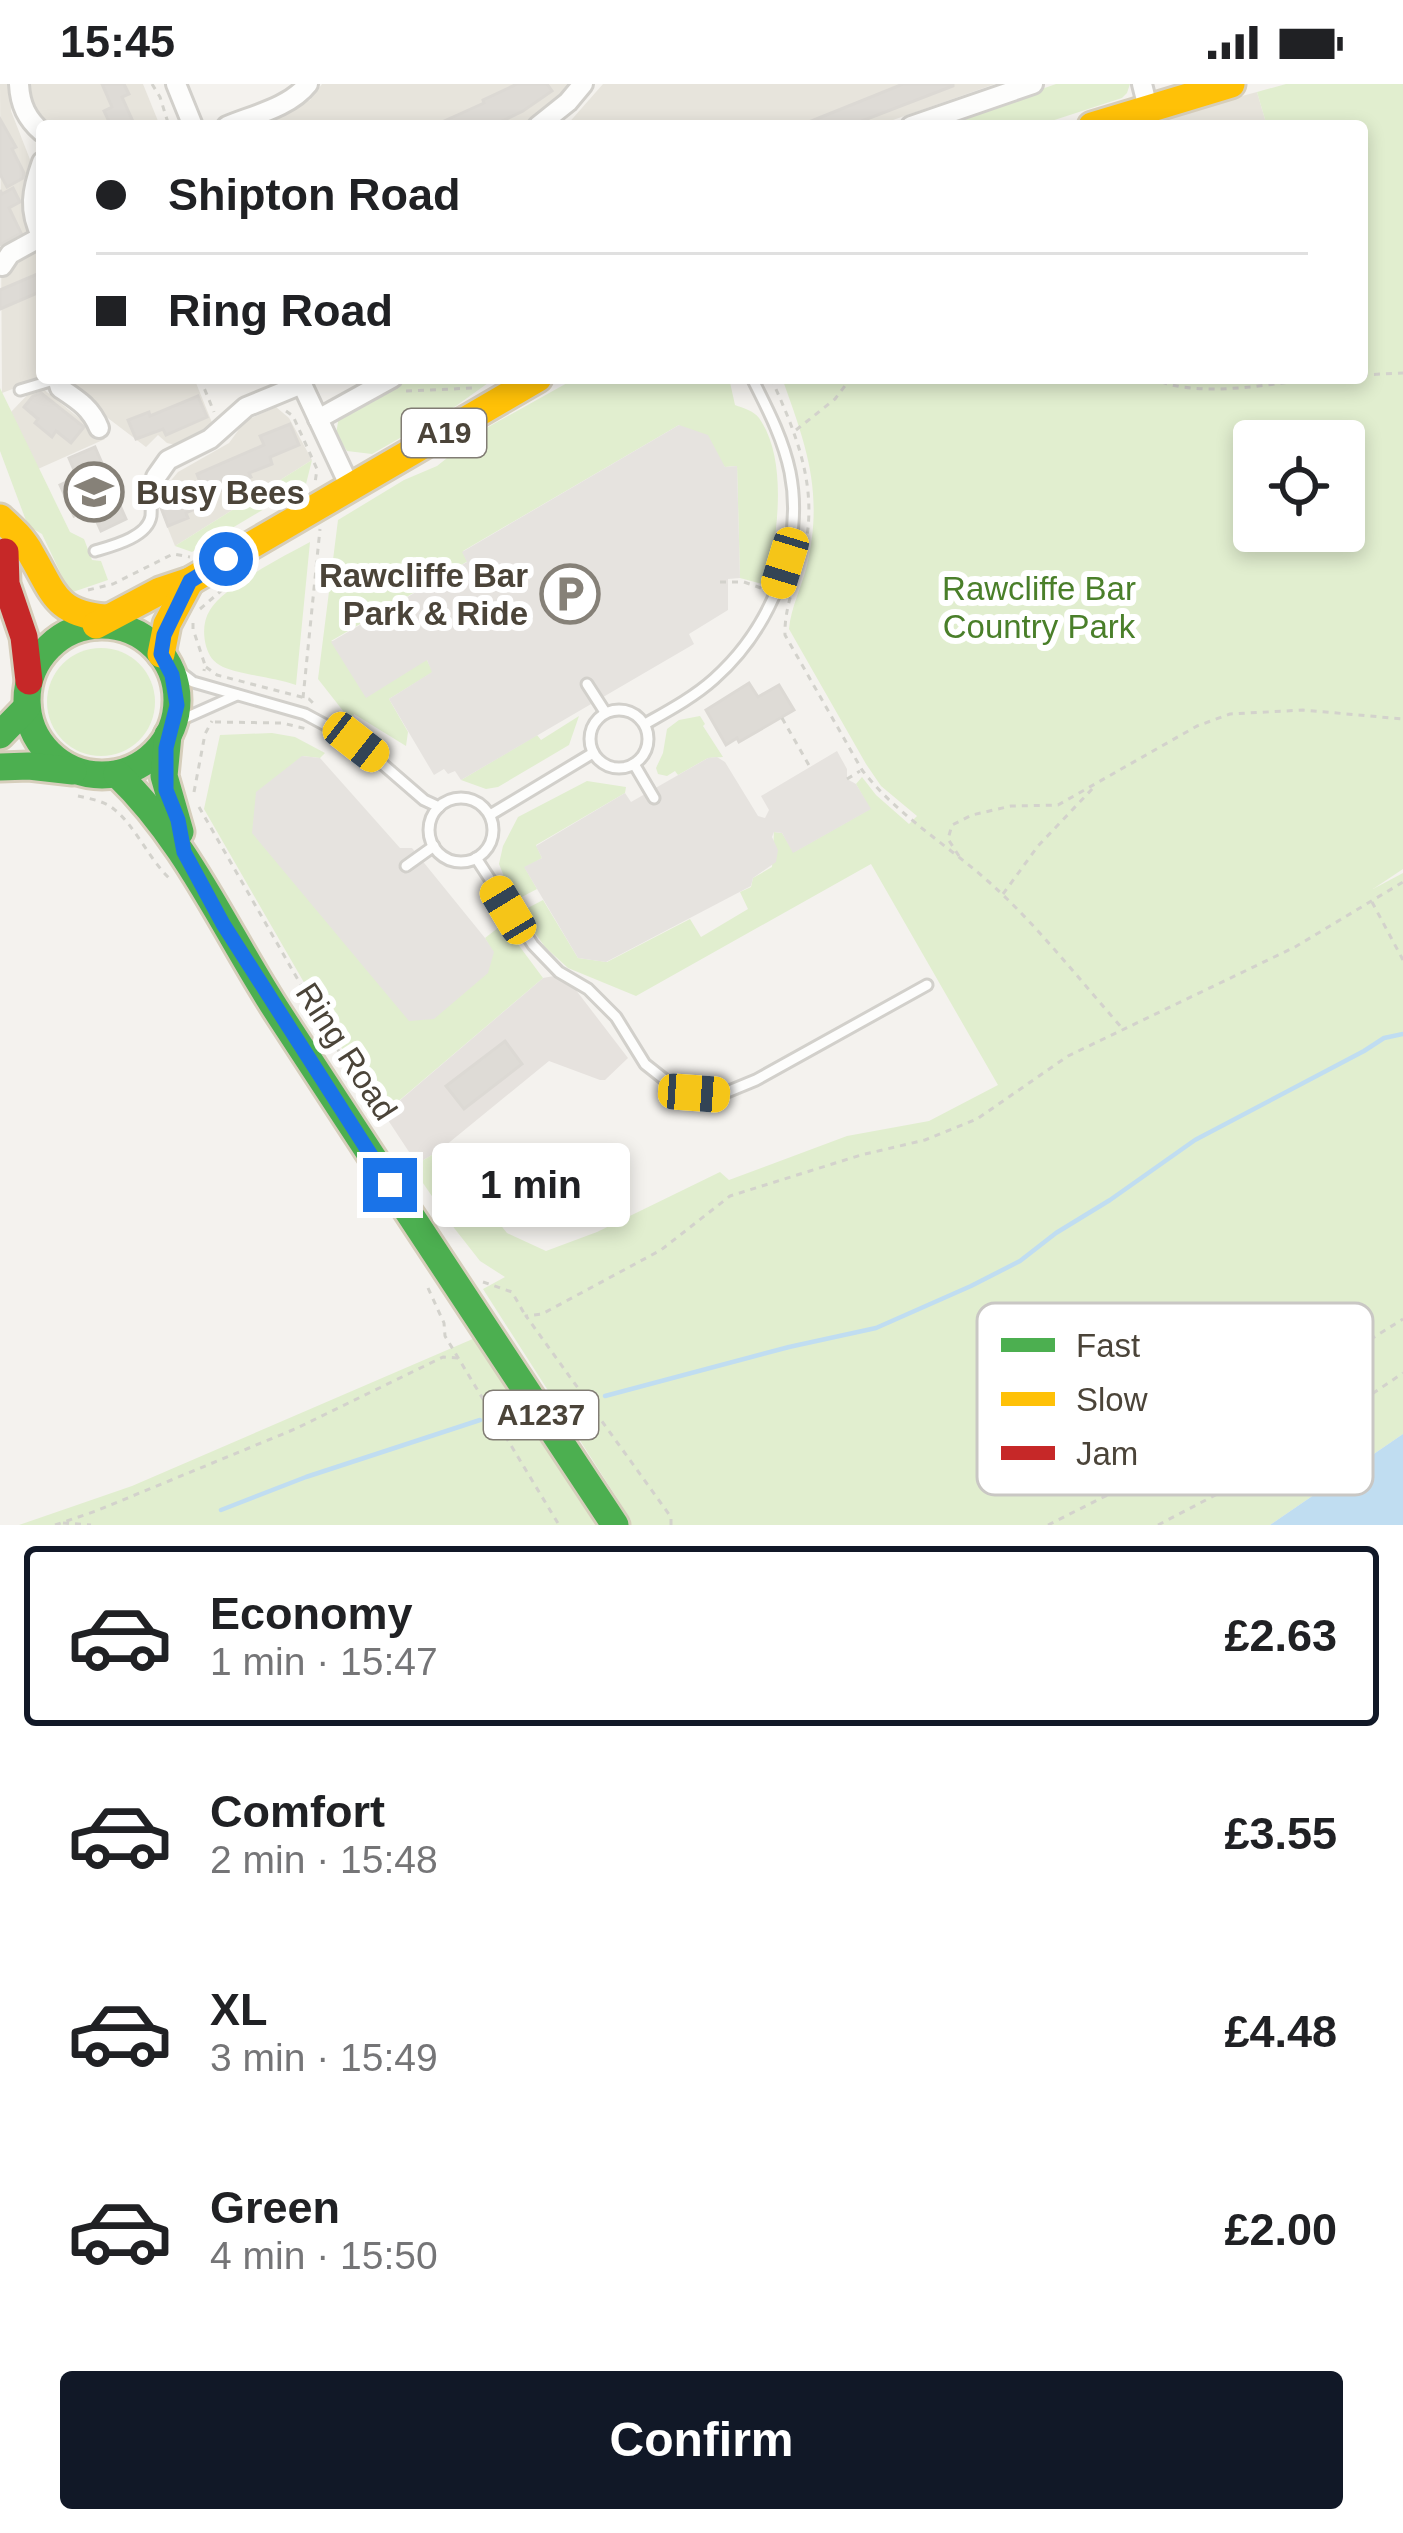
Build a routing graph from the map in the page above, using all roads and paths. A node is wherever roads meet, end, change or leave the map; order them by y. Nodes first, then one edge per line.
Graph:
1 (152, 84) edge
2 (176, 84) edge
3 (308, 84) edge
4 (583, 84) edge
5 (1033, 84) edge
6 (1231, 84) edge
7 (13, 90) edge
8 (1145, 96) edge
9 (167, 120) edge
10 (191, 120) edge
11 (243, 120) edge
12 (546, 120) edge
13 (928, 120) edge
14 (1103, 120) edge
15 (36, 126) edge
16 (36, 179) edge
17 (36, 225) edge
18 (36, 240) edge
19 (2, 266) edge
20 (1403, 373) edge
21 (1368, 375) edge
22 (40, 384) edge
23 (59, 384) edge
24 (202, 384) edge
25 (295, 384) edge
26 (301, 384) edge
27 (381, 384) edge
28 (528, 384) edge
29 (755, 384) edge
30 (846, 384) edge
31 (1163, 384) edge
32 (1264, 384) edge
33 (479, 388) dead end
34 (20, 390) dead end
35 (367, 392) junction
36 (277, 394) junction
37 (318, 419) junction
38 (100, 428) dead end
39 (221, 430) junction
40 (795, 430) dead end
41 (160, 462) joint
42 (314, 484) dead end
43 (350, 487) junction
44 (0, 518) edge
45 (320, 526) dead end
46 (2, 546) edge
47 (94, 551) dead end
48 (191, 569) junction
49 (235, 579) dead end
50 (720, 582) dead end
51 (776, 593) junction
52 (52, 596) junction
53 (92, 625) junction
54 (164, 658) junction
55 (587, 684) dead end
56 (21, 689) edge
57 (237, 695) junction
58 (605, 712) junction
59 (782, 718) dead end
60 (1403, 719) edge
61 (645, 724) junction
62 (299, 728) dead end
63 (171, 729) junction
64 (0, 735) edge
65 (593, 753) junction
66 (634, 764) junction
67 (810, 766) dead end
68 (0, 767) edge
69 (46, 768) junction
70 (862, 770) junction
71 (75, 771) junction
72 (117, 774) junction
73 (847, 779) dead end
74 (1098, 782) junction
75 (654, 798) dead end
76 (97, 800) dead end
77 (439, 807) junction
78 (490, 815) junction
79 (434, 846) junction
80 (184, 852) junction
81 (476, 858) junction
82 (406, 866) dead end
83 (988, 881) junction
84 (1403, 882) edge
85 (184, 892) junction
86 (1002, 895) junction
87 (1371, 901) junction
88 (223, 924) junction
89 (1403, 960) edge
90 (927, 985) dead end
91 (1123, 1029) junction
92 (358, 1085) dead end
93 (477, 1280) dead end
94 (528, 1315) junction
95 (1403, 1319) edge
96 (1373, 1338) edge
97 (1403, 1373) edge
98 (1373, 1393) edge
99 (1108, 1495) edge
100 (1216, 1495) edge
101 (611, 1520) edge
102 (62, 1522) edge
103 (55, 1525) edge
104 (91, 1525) edge
105 (559, 1525) edge
106 (674, 1525) edge
107 (1048, 1525) edge
108 (1159, 1525) edge

1 - 9 path
2 - 10 street
3 - 11 street
4 - 12 street
5 - 13 street
6 - 8 main road
7 - 15 street
8 - 14 main road
16 - 17 street
18 - 19 street
20 - 21 path
22 - 34 lane
23 - 38 street
24 - 39 path
25 - 36 street
26 - 37 street
27 - 35 street
28 - 43 main road, A19
29 - 51 lane
30 - 40 path
31 - 32 path
33 - 35 path
35 - 37 street
36 - 39 street
36 - 42 path
37 - 43 street
39 - 41 street
41 - 47 lane
43 - 48 main road, A19
44 - 52 main road
45 - 49 path
46 - 53 main road
46 - 56 main road
48 - 52 path
48 - 53 main road, A19
48 - 54 main road
50 - 51 path
51 - 61 lane
51 - 70 path
52 - 53 main road
53 - 54 main road
53 - 56 main road
54 - 57 lane
54 - 63 main road
55 - 58 lane
56 - 64 main road
56 - 71 main road
57 - 63 lane
57 - 77 lane
58 - 61 lane
58 - 65 lane
59 - 67 path
60 - 74 path
61 - 66 lane
62 - 92 path
63 - 72 main road
63 - 80 main road, Ring Road / A1237
65 - 66 lane
65 - 78 lane
66 - 75 lane
68 - 69 main road
69 - 71 main road
69 - 85 main road
70 - 73 path
70 - 83 path
71 - 72 main road
72 - 80 main road, Ring Road / A1237
74 - 83 path
74 - 86 path
76 - 85 path
77 - 78 lane
77 - 79 lane
78 - 81 lane
79 - 81 lane
79 - 82 lane
80 - 88 main road, Ring Road / A1237
81 - 90 lane
83 - 86 path
84 - 87 path
85 - 88 main road
86 - 91 path
87 - 89 path
87 - 91 path
88 - 101 main road, Ring Road / A1237
91 - 94 path
93 - 94 path
94 - 106 path
95 - 96 path
97 - 98 path
99 - 107 path
100 - 108 path
102 - 103 path
102 - 104 path
102 - 105 path

